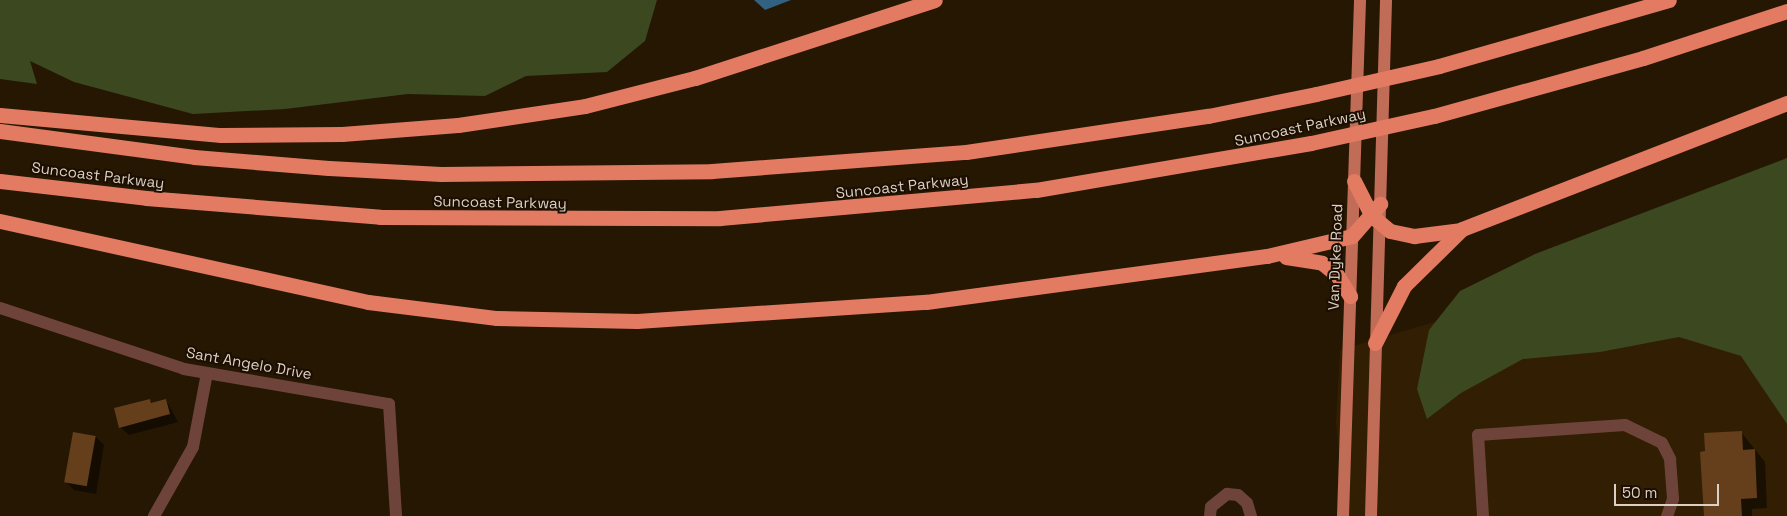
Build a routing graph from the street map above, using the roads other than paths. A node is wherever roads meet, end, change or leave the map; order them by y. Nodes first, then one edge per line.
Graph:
1 (935, 0) edge
2 (1360, 0) edge
3 (1386, 0) edge
4 (1669, 0) edge
5 (1787, 11) edge
6 (1787, 104) edge
7 (0, 115) edge
8 (0, 131) edge
9 (0, 181) edge
10 (1354, 181) junction
11 (1377, 215) junction
12 (0, 221) edge
13 (1462, 230) junction
14 (1352, 236) junction
15 (1267, 256) junction
16 (1350, 296) junction
17 (0, 308) edge
18 (1375, 343) junction
19 (207, 373) junction
20 (154, 516) edge
21 (396, 516) edge
22 (1210, 516) edge
23 (1251, 516) edge
24 (1343, 516) edge
25 (1371, 516) edge
26 (1484, 516) edge
27 (1667, 516) edge

1 - 7 highway
2 - 10 main road, Van Dyke Road
3 - 11 main road
4 - 8 highway, Suncoast Parkway, bridge
5 - 9 highway, Suncoast Parkway, bridge
6 - 13 highway
10 - 11 highway
10 - 14 main road, Van Dyke Road
11 - 13 highway
11 - 14 highway
11 - 18 main road
12 - 15 highway
13 - 18 highway
14 - 15 highway
14 - 16 main road, Van Dyke Road
15 - 16 highway
16 - 24 main road, Van Dyke Road
17 - 19 street, Sant Angelo Drive
18 - 25 main road
19 - 20 street
19 - 21 street, Sant Angelo Drive
22 - 23 street
26 - 27 street

